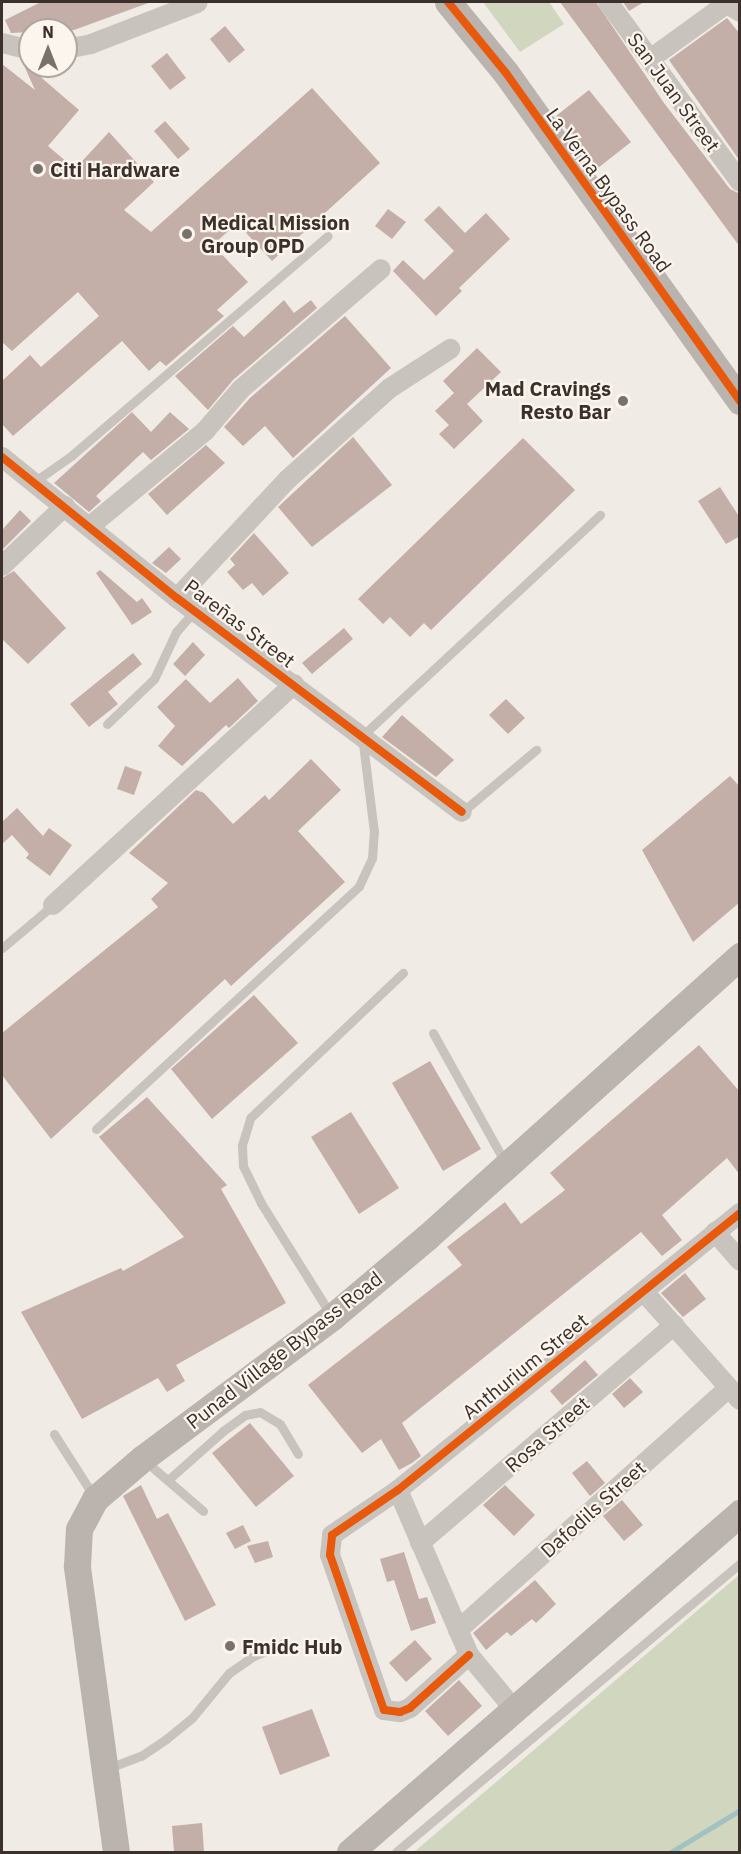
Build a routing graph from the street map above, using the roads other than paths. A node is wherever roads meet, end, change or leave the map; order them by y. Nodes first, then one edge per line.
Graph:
1 (448, 2) edge
2 (608, 2) edge
3 (197, 3) dead end
4 (740, 12) edge
5 (2, 43) edge
6 (18, 47) edge
7 (78, 47) edge
8 (650, 59) junction
9 (740, 182) edge
10 (328, 236) dead end
11 (381, 269) dead end
12 (450, 349) dead end
13 (740, 400) edge
14 (2, 457) edge
15 (34, 482) junction
16 (65, 506) junction
17 (600, 515) dead end
18 (89, 527) junction
19 (2, 566) edge
20 (177, 598) junction
21 (194, 611) junction
22 (294, 684) junction
23 (107, 724) dead end
24 (362, 736) junction
25 (536, 750) dead end
26 (462, 812) joint
27 (53, 905) joint
28 (2, 948) edge
29 (740, 956) edge
30 (403, 973) dead end
31 (433, 1033) dead end
32 (96, 1129) dead end
33 (507, 1166) junction
34 (740, 1212) edge
35 (716, 1232) junction
36 (740, 1261) edge
37 (644, 1292) junction
38 (332, 1317) junction
39 (674, 1325) junction
40 (734, 1394) edge
41 (54, 1434) dead end
42 (298, 1454) dead end
43 (142, 1458) junction
44 (168, 1480) junction
45 (398, 1490) junction
46 (95, 1499) junction
47 (203, 1511) dead end
48 (740, 1513) edge
49 (420, 1543) junction
50 (740, 1563) edge
51 (458, 1630) junction
52 (284, 1643) dead end
53 (469, 1655) junction
54 (514, 1709) junction
55 (104, 1770) junction
56 (116, 1852) edge
57 (350, 1852) edge
58 (396, 1852) edge

1 - 13 main road, La Verna Bypass Road
2 - 8 street, San Juan Street
3 - 7 street
4 - 8 street
5 - 6 street
8 - 9 street, San Juan Street
10 - 15 lane
11 - 18 street
12 - 20 street
14 - 15 street, Pareñas Street
15 - 16 street, Pareñas Street
16 - 18 street, Pareñas Street
16 - 19 street
17 - 24 lane
18 - 20 street, Pareñas Street
20 - 21 street, Pareñas Street
21 - 22 street, Pareñas Street
21 - 23 lane
22 - 24 street, Pareñas Street
22 - 27 street
24 - 26 street, Pareñas Street
24 - 32 lane
25 - 26 lane
27 - 28 lane
29 - 33 main road, Punad Village Bypass Road
30 - 38 lane
31 - 33 lane
33 - 38 main road, Punad Village Bypass Road
34 - 35 street, Anthurium Street
35 - 36 street
35 - 37 street, Anthurium Street
37 - 39 street
37 - 45 street, Anthurium Street
38 - 43 main road, Punad Village Bypass Road
39 - 40 street
39 - 49 street, Rosa Street
40 - 51 street, Dafodils Street
41 - 46 lane
42 - 44 lane
43 - 44 lane
43 - 46 main road, Punad Village Bypass Road
44 - 47 lane
45 - 49 street
45 - 53 street, Anthurium Street
46 - 55 main road, Punad Village Bypass Road
48 - 54 main road
49 - 51 street
50 - 58 lane
51 - 53 street
52 - 55 lane
53 - 54 street
54 - 57 main road
55 - 56 main road, Punad Village Bypass Road

